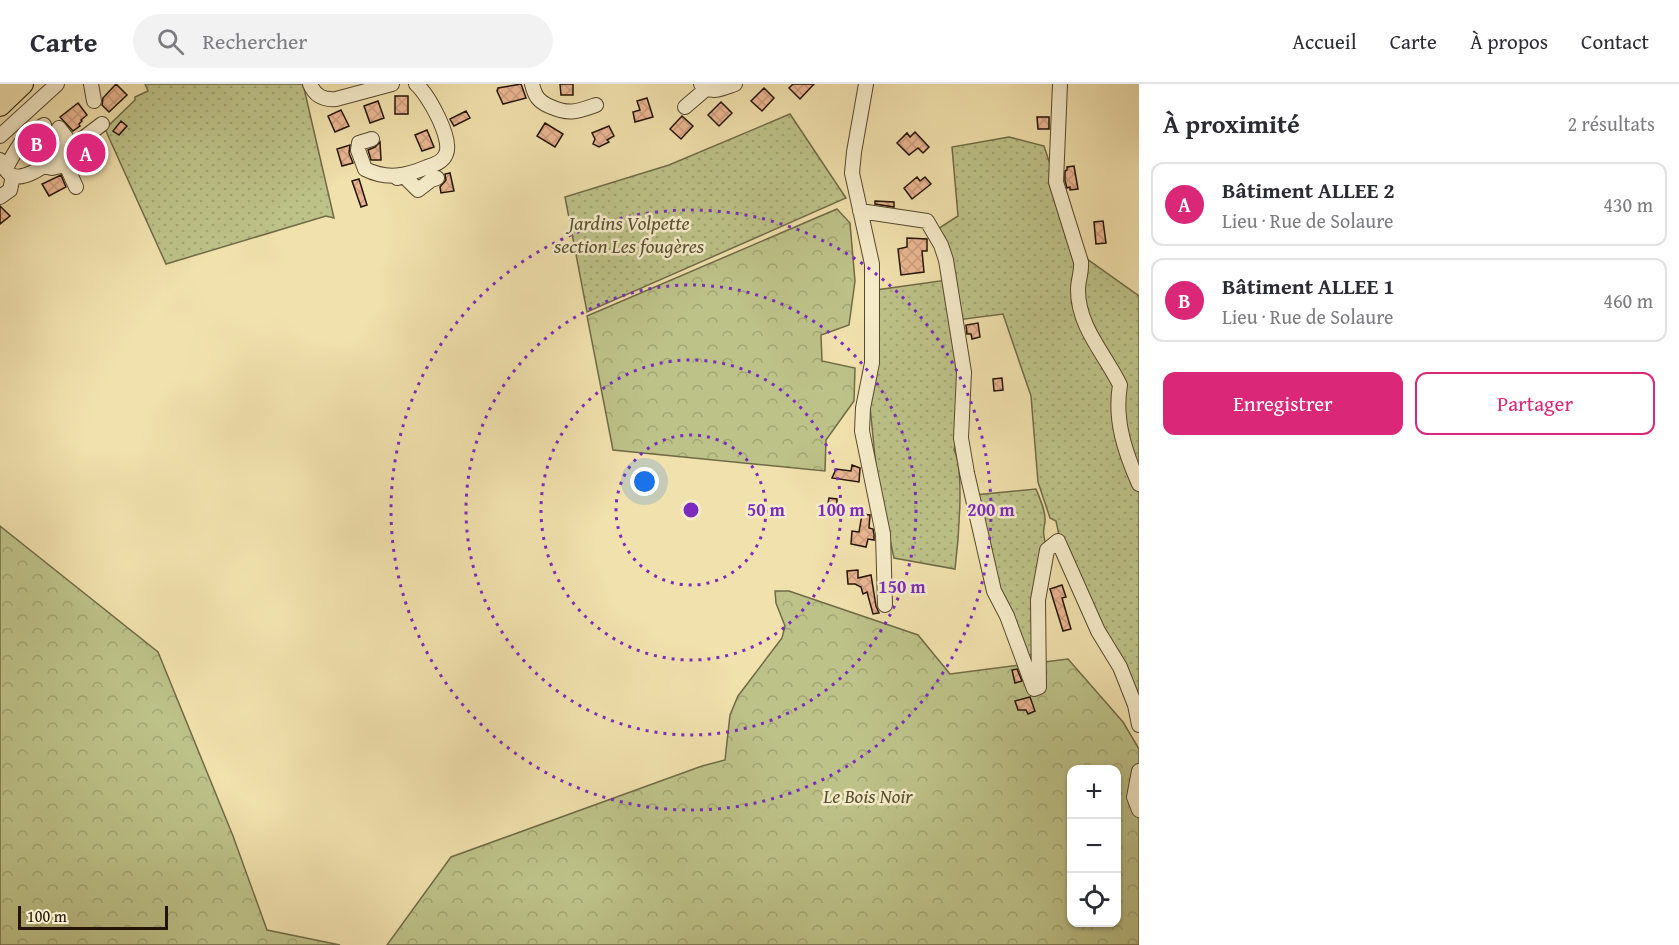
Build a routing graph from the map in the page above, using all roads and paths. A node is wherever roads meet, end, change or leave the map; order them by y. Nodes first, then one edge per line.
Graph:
1 (23, 84) edge
2 (57, 84) edge
3 (91, 84) edge
4 (310, 84) edge
5 (363, 84) edge
6 (392, 84) edge
7 (416, 84) edge
8 (532, 84) edge
9 (735, 84) edge
10 (866, 84) edge
11 (1060, 84) edge
12 (703, 86) edge
13 (353, 94) junction
14 (94, 101) dead end
15 (596, 105) dead end
16 (0, 106) edge
17 (685, 107) dead end
18 (102, 124) dead end
19 (44, 125) dead end
20 (59, 128) dead end
21 (0, 136) edge
22 (372, 139) dead end
23 (54, 158) junction
24 (7, 168) edge
25 (397, 176) junction
26 (437, 178) dead end
27 (369, 180) dead end
28 (76, 187) dead end
29 (5, 193) edge
30 (860, 211) junction
31 (1139, 484) edge
32 (885, 605) dead end
33 (1139, 725) edge
34 (1139, 771) edge
35 (1139, 810) edge

1 - 16 highway
2 - 21 street
3 - 14 street
4 - 13 street
5 - 13 street
6 - 13 street
7 - 25 street
8 - 15 street
9 - 12 street
10 - 30 street
11 - 31 street
12 - 17 street
18 - 23 street
19 - 24 street
20 - 23 street
22 - 25 street
23 - 24 street
23 - 28 street
24 - 29 street
25 - 26 street
25 - 27 street
30 - 32 street
30 - 33 street
34 - 35 street

